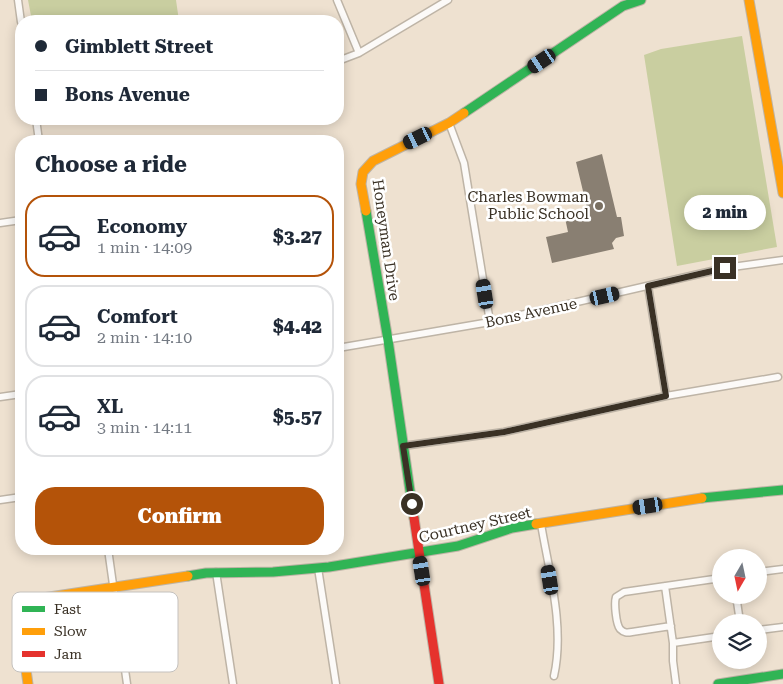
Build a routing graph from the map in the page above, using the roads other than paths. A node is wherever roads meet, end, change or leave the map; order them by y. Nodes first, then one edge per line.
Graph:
1 (18, 0) edge
2 (337, 0) edge
3 (448, 0) edge
4 (641, 0) edge
5 (749, 0) edge
6 (621, 3) edge
7 (20, 15) edge
8 (343, 15) edge
9 (344, 17) edge
10 (359, 53) junction
11 (344, 59) edge
12 (449, 123) junction
13 (783, 193) edge
14 (15, 221) edge
15 (0, 223) edge
16 (783, 260) edge
17 (648, 286) junction
18 (490, 322) junction
19 (388, 340) junction
20 (344, 347) edge
21 (778, 377) dead end
22 (15, 395) edge
23 (666, 396) junction
24 (0, 397) edge
25 (403, 446) junction
26 (783, 490) edge
27 (0, 493) edge
28 (15, 498) edge
29 (0, 500) edge
30 (541, 524) junction
31 (420, 553) junction
32 (109, 555) edge
33 (318, 568) junction
34 (783, 569) edge
35 (768, 571) edge
36 (216, 572) junction
37 (712, 579) edge
38 (113, 586) junction
39 (665, 586) junction
40 (79, 592) edge
41 (114, 592) edge
42 (671, 626) junction
43 (783, 627) edge
44 (767, 629) edge
45 (712, 637) edge
46 (673, 643) junction
47 (783, 674) edge
48 (554, 676) dead end
49 (233, 684) edge
50 (336, 684) edge
51 (439, 684) edge
52 (676, 684) edge
53 (718, 684) edge

1 - 7 street
2 - 8 street
3 - 10 street
4 - 6 street, Honeyman Drive
5 - 13 street
6 - 12 street, Honeyman Drive
9 - 10 street
10 - 11 street
12 - 18 street
12 - 19 street, Honeyman Drive
14 - 15 street
16 - 17 street, Bons Avenue
17 - 18 street, Bons Avenue
17 - 23 street
18 - 19 street, Bons Avenue
19 - 20 street, Bons Avenue
19 - 25 street
21 - 23 street
22 - 24 street
23 - 25 street
25 - 31 street
26 - 30 street, Courtney Street
27 - 29 street
28 - 29 street
30 - 31 street, Courtney Street
30 - 48 street
31 - 33 street, Courtney Street
31 - 51 street
32 - 38 street
33 - 36 street, Courtney Street
33 - 50 street
34 - 35 street
36 - 38 street, Courtney Street
36 - 49 street
37 - 39 street
38 - 40 street, Courtney Street
38 - 41 street
39 - 42 street
39 - 42 street
42 - 46 street
43 - 44 street
45 - 46 street
46 - 52 street
47 - 53 street

